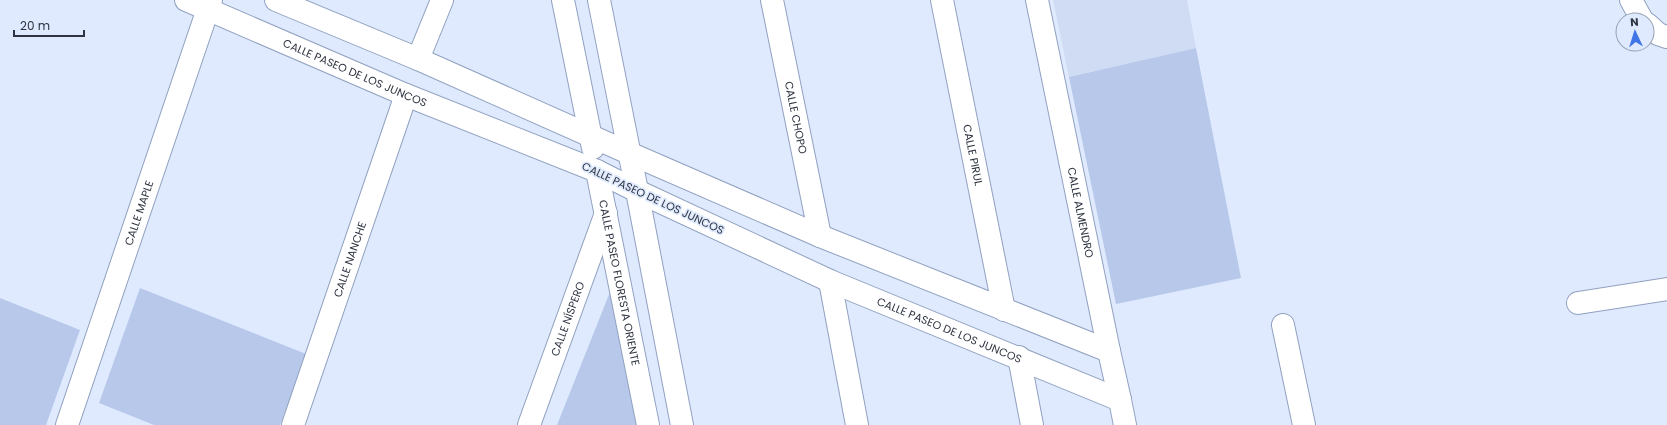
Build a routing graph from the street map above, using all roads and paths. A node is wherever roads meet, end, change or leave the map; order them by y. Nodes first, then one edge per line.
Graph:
1 (186, 0) edge
2 (276, 0) edge
3 (442, 0) edge
4 (563, 0) edge
5 (599, 0) edge
6 (772, 0) edge
7 (942, 0) edge
8 (1037, 0) edge
9 (1631, 0) edge
10 (209, 5) edge
11 (1638, 12) edge
12 (1655, 31) edge
13 (1667, 37) edge
14 (418, 59) junction
15 (406, 94) junction
16 (591, 137) junction
17 (629, 153) junction
18 (598, 171) junction
19 (637, 191) junction
20 (606, 213) junction
21 (820, 236) junction
22 (830, 281) junction
23 (1667, 289) edge
24 (1578, 303) dead end
25 (1004, 310) junction
26 (1283, 325) dead end
27 (1109, 351) junction
28 (1019, 358) junction
29 (1120, 400) junction
30 (67, 425) edge
31 (293, 425) edge
32 (529, 425) edge
33 (648, 425) edge
34 (682, 425) edge
35 (857, 425) edge
36 (1032, 425) edge
37 (1125, 425) edge
38 (1304, 425) edge

1 - 10 street, CALLE PASEO DE LOS JUNCOS
2 - 14 street
3 - 14 street
4 - 16 street, CALLE PASEO FLORESTA ORIENTE
5 - 17 street
6 - 21 street, CALLE CHOPO
7 - 25 street, CALLE PIRUL
8 - 27 street, CALLE ALMENDRO
9 - 11 street
10 - 15 street, CALLE PASEO DE LOS JUNCOS
10 - 30 street, CALLE MAPLE
12 - 13 street
14 - 16 street
15 - 18 street, CALLE PASEO DE LOS JUNCOS
15 - 31 street, CALLE NANCHE
16 - 17 street
16 - 18 street, CALLE PASEO FLORESTA ORIENTE
17 - 19 street
17 - 21 street
18 - 19 street, CALLE PASEO DE LOS JUNCOS
18 - 20 street, CALLE PASEO FLORESTA ORIENTE
19 - 22 street, CALLE PASEO DE LOS JUNCOS
19 - 34 street
20 - 32 street, CALLE NÍSPERO
20 - 33 street, CALLE PASEO FLORESTA ORIENTE
21 - 25 street
22 - 28 street, CALLE PASEO DE LOS JUNCOS
22 - 35 street
23 - 24 street
25 - 27 street
26 - 38 street
27 - 29 street, CALLE ALMENDRO
28 - 29 street, CALLE PASEO DE LOS JUNCOS
28 - 36 street
29 - 37 street, CALLE ALMENDRO

